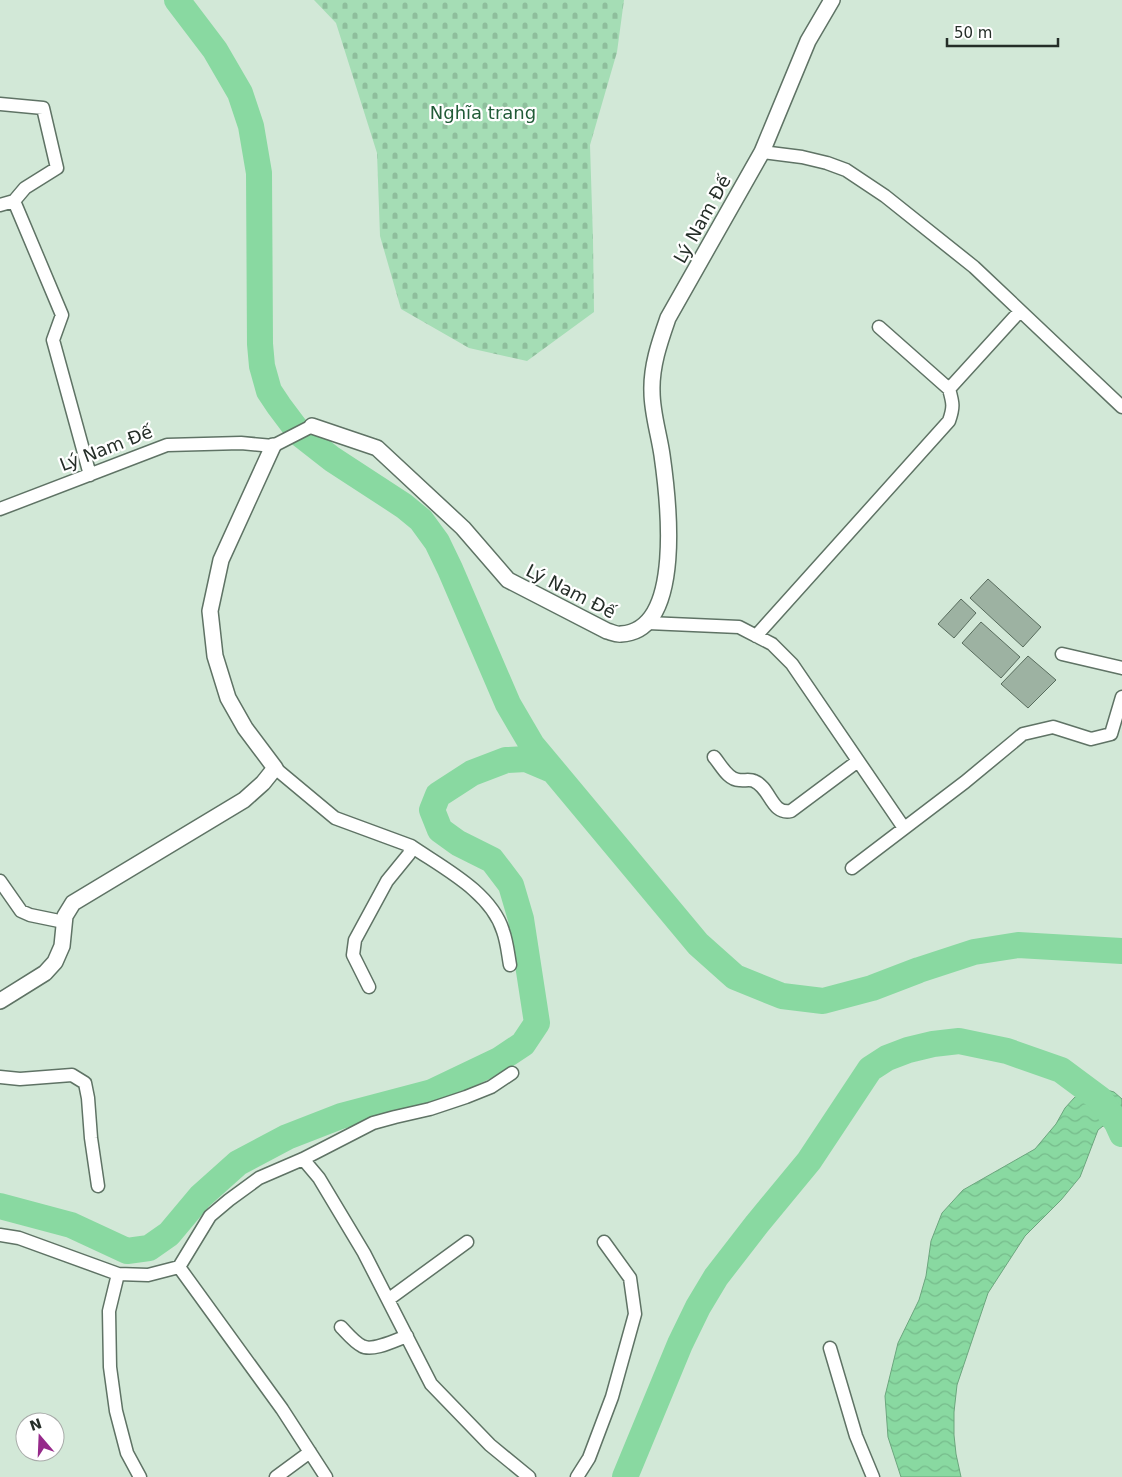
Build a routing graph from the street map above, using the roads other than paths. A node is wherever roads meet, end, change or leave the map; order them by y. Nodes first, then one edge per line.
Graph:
1 (832, 0) edge
2 (0, 104) edge
3 (762, 152) junction
4 (14, 201) junction
5 (0, 205) edge
6 (1020, 311) junction
7 (879, 327) dead end
8 (949, 389) junction
9 (1122, 408) edge
10 (312, 426) joint
11 (273, 446) junction
12 (90, 474) junction
13 (0, 509) edge
14 (648, 623) junction
15 (756, 636) junction
16 (1062, 654) dead end
17 (1122, 668) edge
18 (1122, 697) edge
19 (714, 757) dead end
20 (858, 761) junction
21 (275, 768) junction
22 (904, 828) junction
23 (411, 846) junction
24 (852, 868) dead end
25 (0, 881) edge
26 (64, 922) junction
27 (510, 965) dead end
28 (369, 987) dead end
29 (0, 1001) edge
30 (512, 1073) dead end
31 (0, 1077) edge
32 (303, 1159) junction
33 (98, 1186) dead end
34 (0, 1236) edge
35 (467, 1242) dead end
36 (604, 1242) dead end
37 (179, 1268) junction
38 (118, 1274) junction
39 (388, 1299) junction
40 (341, 1327) dead end
41 (407, 1336) junction
42 (830, 1348) dead end
43 (310, 1452) junction
44 (140, 1477) edge
45 (276, 1477) edge
46 (326, 1477) edge
47 (529, 1477) edge
48 (577, 1477) edge
49 (873, 1477) edge

1 - 3 street, Lý Nam Đế
2 - 4 street
3 - 6 street
3 - 14 street, Lý Nam Đế
4 - 5 street
4 - 12 street
6 - 8 street
6 - 9 street
7 - 8 street
8 - 15 street
10 - 11 street, Lý Nam Đế
10 - 14 street, Lý Nam Đế
11 - 12 street, Lý Nam Đế
11 - 21 street
12 - 13 street, Lý Nam Đế
14 - 15 street
15 - 20 street
16 - 17 street
18 - 22 street
19 - 20 street
20 - 22 street
21 - 23 street
21 - 26 street
22 - 24 street
23 - 27 street
23 - 28 street
25 - 26 street
26 - 29 street
30 - 32 street
31 - 33 street
32 - 37 street
32 - 39 street
34 - 38 street
35 - 39 street
36 - 48 street
37 - 38 street
37 - 43 street
38 - 44 street
39 - 41 street
40 - 41 street
41 - 47 street
42 - 49 street
43 - 45 street
43 - 46 street

